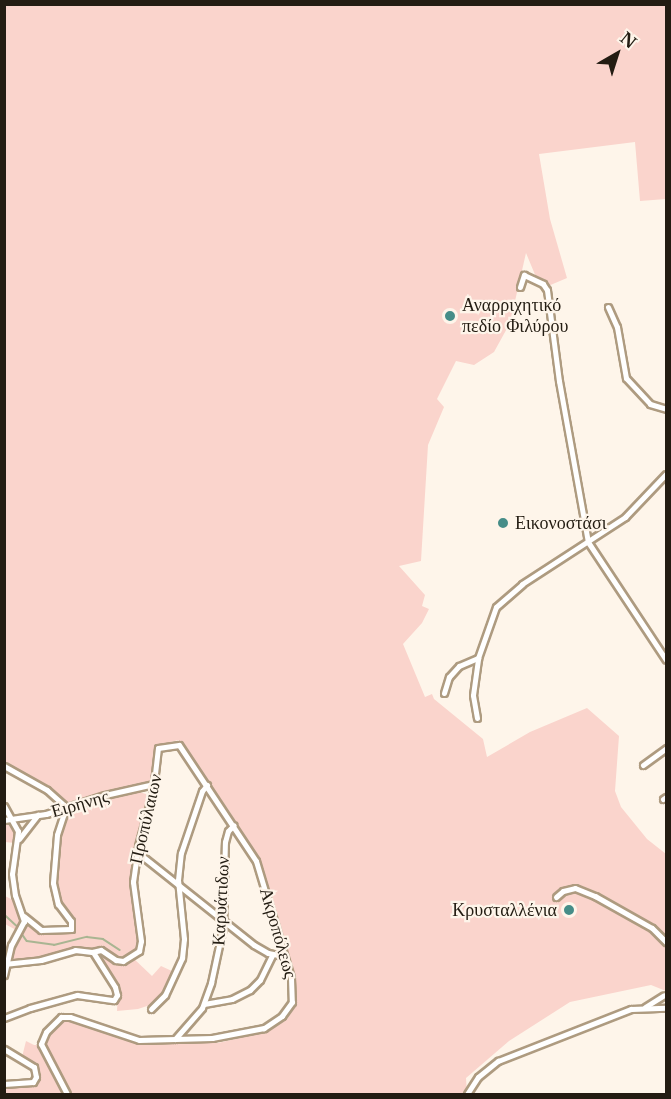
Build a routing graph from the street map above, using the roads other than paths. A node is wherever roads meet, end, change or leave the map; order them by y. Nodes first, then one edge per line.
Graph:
1 (520, 287) dead end
2 (608, 307) dead end
3 (666, 409) edge
4 (666, 474) edge
5 (588, 542) junction
6 (478, 658) junction
7 (666, 660) edge
8 (444, 693) dead end
9 (477, 718) dead end
10 (158, 748) joint
11 (666, 748) edge
12 (643, 765) dead end
13 (4, 766) edge
14 (154, 784) junction
15 (207, 785) junction
16 (4, 806) edge
17 (66, 809) junction
18 (38, 815) junction
19 (13, 819) junction
20 (4, 820) edge
21 (234, 825) junction
22 (19, 839) junction
23 (137, 852) junction
24 (178, 886) junction
25 (556, 897) dead end
26 (24, 916) junction
27 (223, 922) junction
28 (4, 942) edge
29 (13, 942) junction
30 (666, 942) edge
31 (93, 952) junction
32 (272, 955) junction
33 (284, 956) junction
34 (114, 959) junction
35 (5, 964) edge
36 (101, 965) junction
37 (4, 975) edge
38 (666, 994) edge
39 (204, 1004) junction
40 (645, 1007) junction
41 (666, 1008) edge
42 (151, 1009) dead end
43 (4, 1018) edge
44 (175, 1039) junction
45 (5, 1052) edge
46 (4, 1084) edge
47 (67, 1095) edge
48 (467, 1095) edge

1 - 5 street
2 - 3 street
4 - 5 street
5 - 6 street
5 - 7 street
6 - 8 street
6 - 9 street
10 - 14 street, Προπύλαιων
10 - 15 street, Ακροπόλεως
11 - 12 street
13 - 17 street
14 - 17 street, Ειρήνης
14 - 23 street, Προπύλαιων
15 - 21 street, Ακροπόλεως
15 - 24 street
16 - 19 street
17 - 18 street, Ειρήνης
17 - 26 street
18 - 19 street, Ειρήνης
18 - 22 street
19 - 20 street, Ειρήνης
19 - 22 street
21 - 27 street, Καρυάτιδων
21 - 33 street, Ακροπόλεως
22 - 26 street
23 - 24 street
23 - 34 street, Προπύλαιων
24 - 27 street
24 - 42 street
25 - 30 street
26 - 29 street
27 - 32 street
27 - 39 street, Καρυάτιδων
28 - 29 street
29 - 35 street
31 - 34 street
31 - 35 street
31 - 36 street
32 - 33 street
32 - 39 street
33 - 44 street, Ακροπόλεως
34 - 36 street
35 - 37 street
36 - 43 street
38 - 40 street
39 - 44 street, Καρυάτιδων
40 - 41 street
40 - 48 street
44 - 47 street, Ακροπόλεως
45 - 46 street

